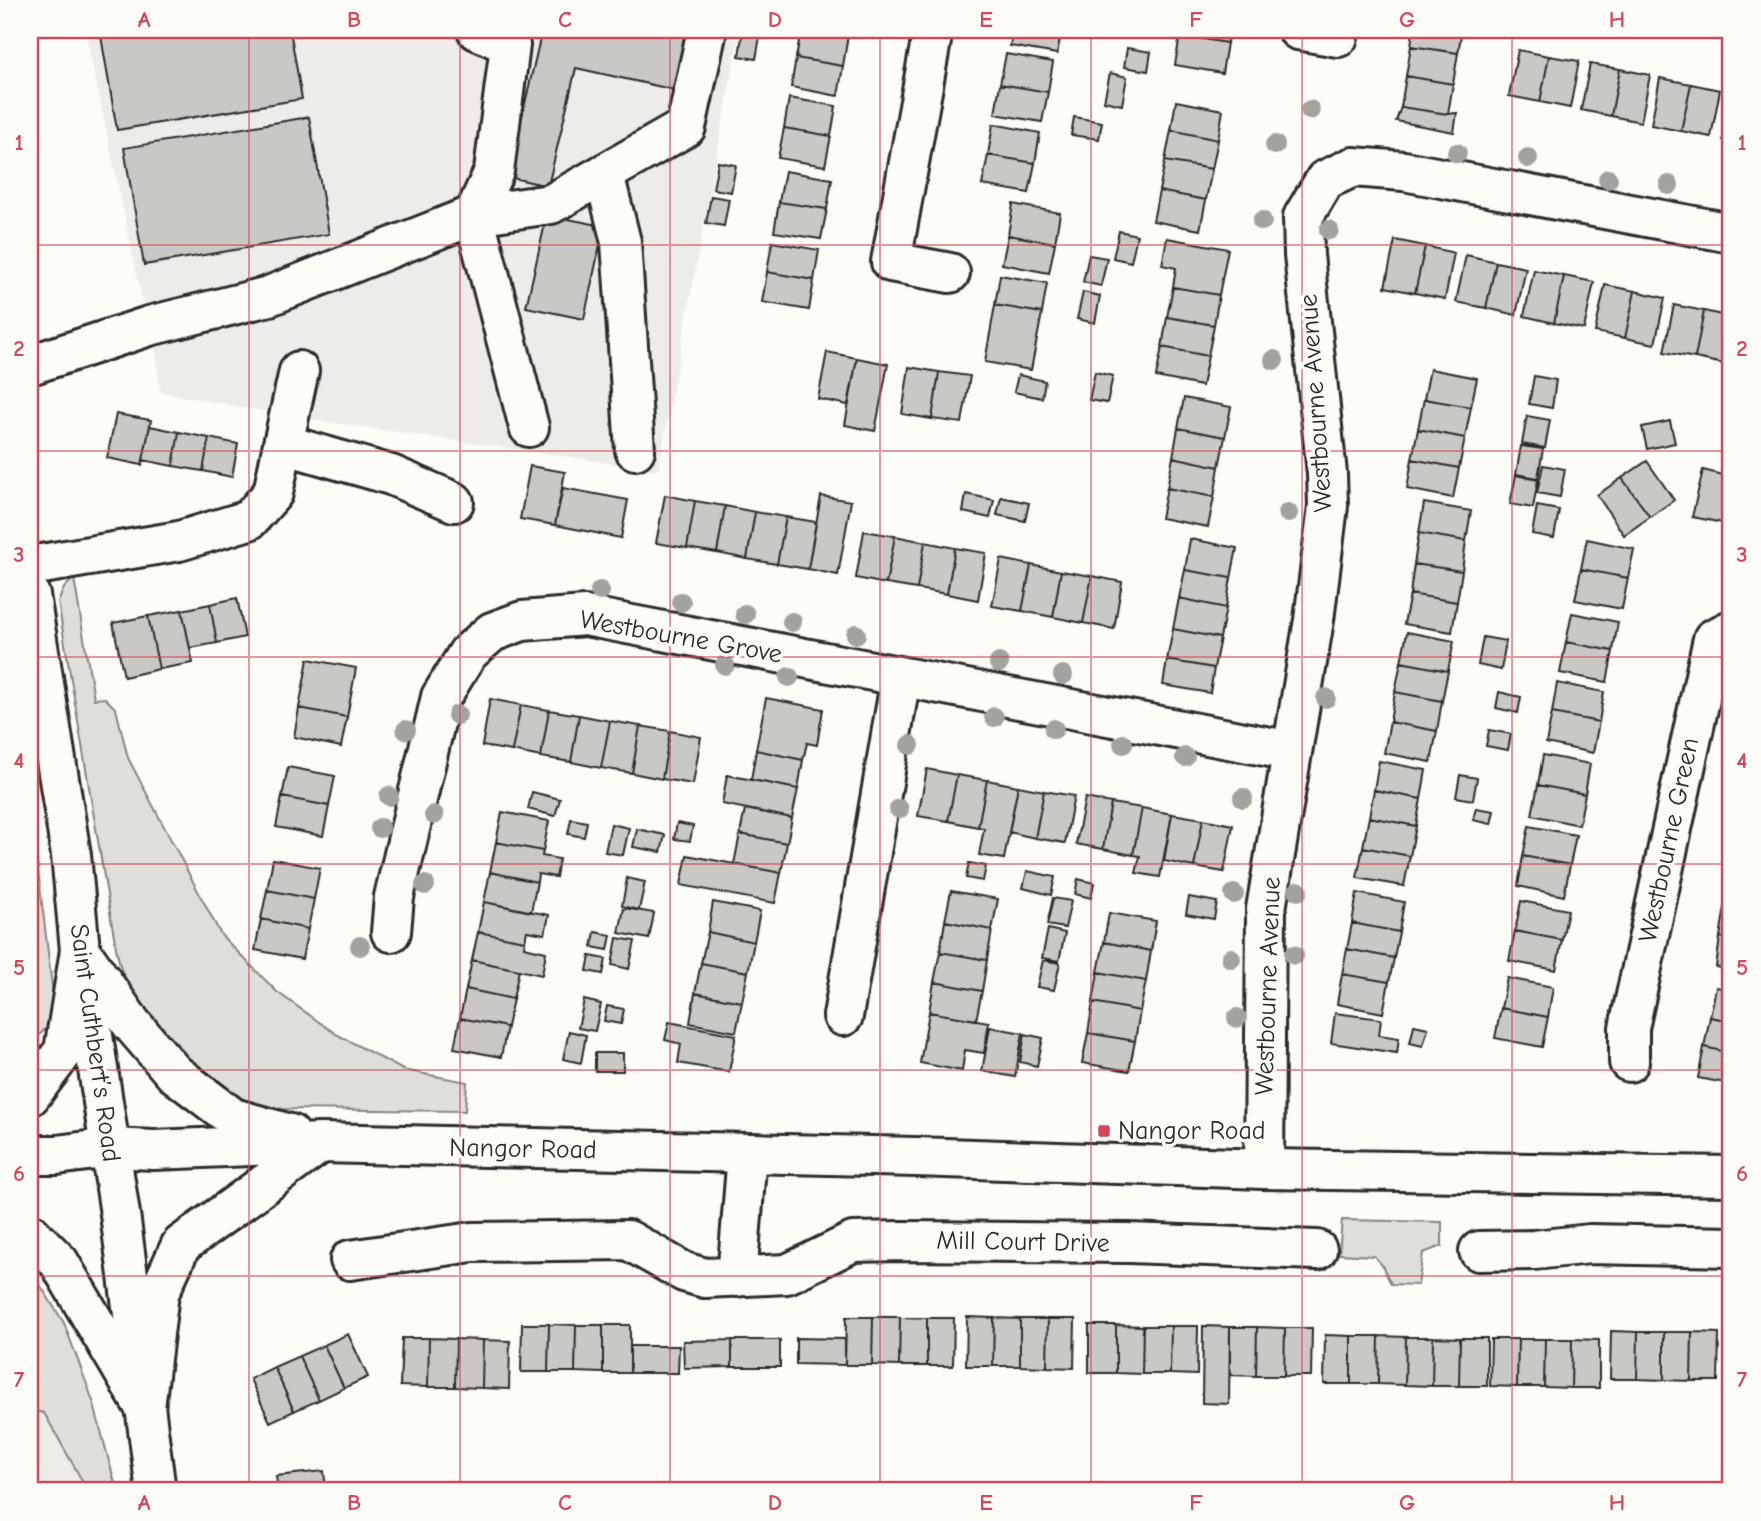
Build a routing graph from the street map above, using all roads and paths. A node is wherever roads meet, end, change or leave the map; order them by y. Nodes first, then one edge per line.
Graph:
1 (707, 30) edge
2 (933, 30) edge
3 (1298, 30) edge
4 (500, 35) edge
5 (1337, 42) edge
6 (604, 174) junction
7 (474, 215) junction
8 (1731, 233) edge
9 (950, 273) dead end
10 (30, 365) edge
11 (299, 371) dead end
12 (529, 427) dead end
13 (283, 444) junction
14 (635, 450) dead end
15 (454, 502) dead end
16 (30, 566) edge
17 (30, 595) edge
18 (1731, 630) edge
19 (901, 677) junction
20 (1291, 751) junction
21 (391, 932) dead end
22 (80, 950) junction
23 (843, 1016) dead end
24 (1629, 1062) dead end
25 (30, 1096) edge
26 (321, 1143) junction
27 (110, 1149) junction
28 (747, 1154) junction
29 (30, 1155) edge
30 (1264, 1169) junction
31 (1731, 1176) edge
32 (30, 1233) edge
33 (1731, 1247) edge
34 (1317, 1250) dead end
35 (1479, 1251) dead end
36 (350, 1260) dead end
37 (737, 1277) junction
38 (145, 1408) junction
39 (156, 1491) edge

1 - 6 street
2 - 9 street
3 - 5 street
4 - 7 street
6 - 7 street
6 - 14 street
7 - 10 street
7 - 12 street
8 - 20 street, Westbourne Avenue
11 - 13 street
13 - 15 street
13 - 16 street
17 - 22 street, Saint Cuthbert’s Road
18 - 24 street, Westbourne Green
19 - 20 street, Westbourne Grove
19 - 21 street, Westbourne Grove
19 - 23 street
20 - 30 street, Westbourne Avenue
22 - 25 street
22 - 26 street
22 - 27 street, Saint Cuthbert’s Road
26 - 27 street, Nangor Road
26 - 28 street, Nangor Road
26 - 38 street
27 - 29 street, Nangor Road
27 - 38 street, Saint Cuthbert’s Road
28 - 30 street, Nangor Road
28 - 37 street
30 - 31 street, Nangor Road
32 - 38 street
33 - 35 street
34 - 37 street, Mill Court Drive
36 - 37 street, Mill Court Drive
38 - 39 street, Saint Cuthbert’s Road

